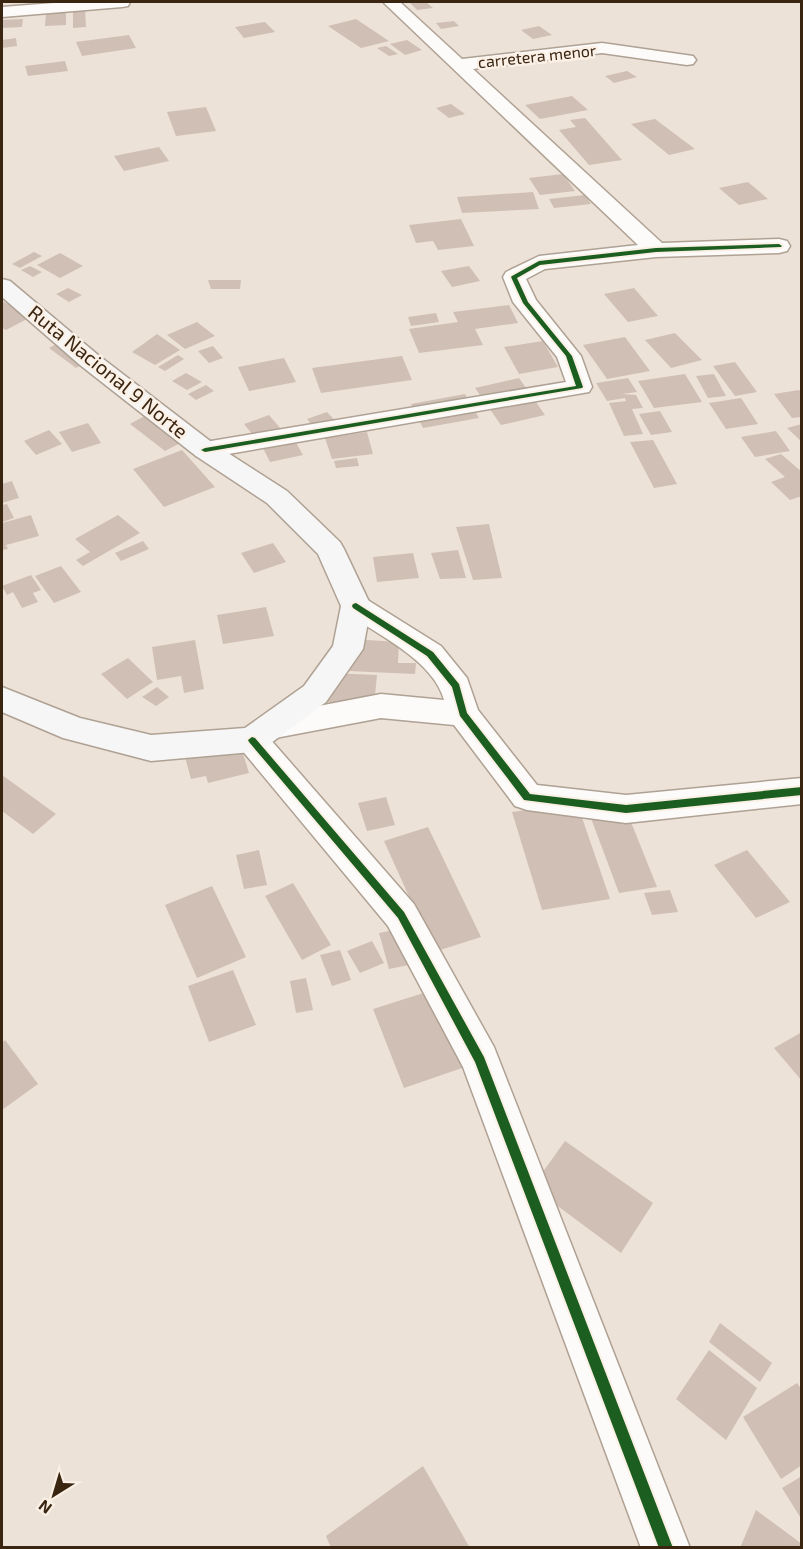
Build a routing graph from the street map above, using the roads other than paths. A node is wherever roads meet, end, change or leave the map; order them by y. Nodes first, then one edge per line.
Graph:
1 (122, 2) edge
2 (391, 2) edge
3 (2, 12) edge
4 (687, 60) dead end
5 (458, 65) junction
6 (778, 246) dead end
7 (656, 250) junction
8 (2, 286) edge
9 (205, 450) junction
10 (356, 606) junction
11 (2, 699) edge
12 (463, 714) junction
13 (262, 733) junction
14 (801, 791) edge
15 (666, 1548) edge

1 - 3 street
2 - 5 street
4 - 5 street, carretera menor
5 - 7 street
6 - 7 street
7 - 9 street
8 - 9 main road, Ruta Nacional 9 Norte
9 - 10 main road, Ruta Nacional 9 Norte
10 - 12 street
10 - 13 main road
11 - 13 main road
12 - 13 street
12 - 14 street
13 - 15 street

